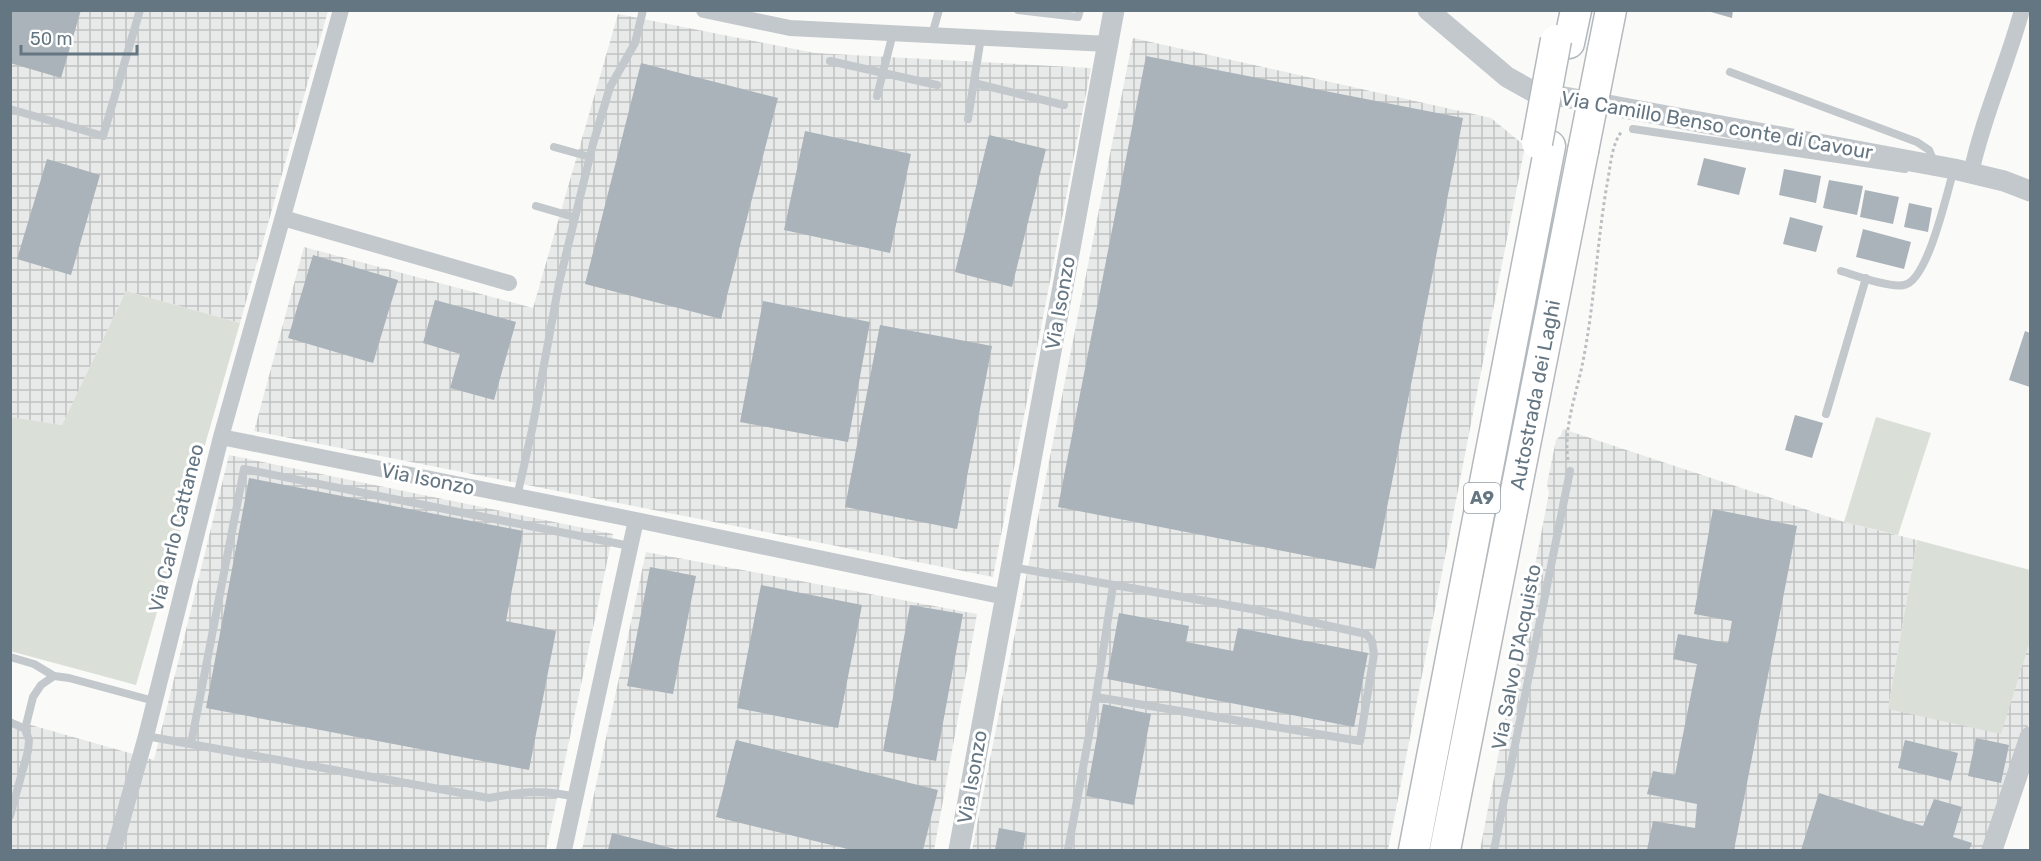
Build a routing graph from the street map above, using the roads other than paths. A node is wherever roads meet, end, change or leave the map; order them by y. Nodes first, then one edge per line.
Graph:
1 (140, 10) edge
2 (341, 10) edge
3 (642, 10) edge
4 (704, 10) edge
5 (939, 10) edge
6 (1018, 10) edge
7 (1080, 10) edge
8 (1114, 10) edge
9 (1428, 10) edge
10 (1561, 10) edge
11 (1576, 10) edge
12 (1611, 10) edge
13 (2022, 10) edge
14 (893, 33) junction
15 (932, 35) junction
16 (981, 37) junction
17 (1563, 42) junction
18 (1108, 44) junction
19 (830, 61) dead end
20 (883, 72) junction
21 (1730, 72) dead end
22 (974, 83) junction
23 (937, 85) dead end
24 (877, 96) dead end
25 (1064, 105) dead end
26 (10, 109) edge
27 (968, 119) dead end
28 (1633, 129) road end
29 (554, 147) dead end
30 (590, 157) junction
31 (1946, 167) junction
32 (2031, 191) edge
33 (536, 206) dead end
34 (574, 217) junction
35 (283, 218) junction
36 (1841, 271) dead end
37 (1866, 278) junction
38 (509, 283) dead end
39 (1826, 414) dead end
40 (221, 437) junction
41 (1570, 471) road end
42 (517, 497) junction
43 (636, 520) junction
44 (630, 546) junction
45 (1011, 567) junction
46 (1113, 586) junction
47 (1005, 597) junction
48 (10, 657) edge
49 (54, 676) junction
50 (1096, 697) junction
51 (154, 701) junction
52 (10, 722) edge
53 (25, 729) junction
54 (146, 736) junction
55 (2031, 737) edge
56 (191, 744) junction
57 (576, 797) junction
58 (10, 816) edge
59 (114, 850) edge
60 (564, 850) edge
61 (958, 850) edge
62 (1068, 850) edge
63 (1413, 850) edge
64 (1445, 850) edge
65 (1494, 850) edge
66 (1992, 850) edge

1 - 26 lane
2 - 35 street, Via Carlo Cattaneo
3 - 30 lane
4 - 14 street
5 - 15 lane
6 - 7 lane
8 - 18 street, Via Isonzo
9 - 31 street, Via Camillo Benso conte di Cavour
10 - 17 highway
11 - 17 highway, Autostrada dei Laghi / A9
12 - 64 highway, Autostrada dei Laghi / A9, bridge
13 - 31 street
14 - 15 street
14 - 20 lane
15 - 16 street
16 - 18 street
16 - 22 lane
17 - 63 highway, Autostrada dei Laghi / A9
18 - 45 street, Via Isonzo
19 - 20 lane
20 - 23 lane
20 - 24 lane
21 - 31 lane
22 - 25 lane
22 - 27 lane
28 - 31 lane
29 - 30 lane
30 - 34 lane
31 - 32 street, Via Camillo Benso conte di Cavour
31 - 37 lane
33 - 34 lane
34 - 42 lane
35 - 38 street
35 - 40 street, Via Carlo Cattaneo
36 - 37 lane
37 - 39 lane
40 - 42 street, Via Isonzo
40 - 51 street, Via Carlo Cattaneo
41 - 65 lane, Via Salvo D'Acquisto
42 - 43 street, Via Isonzo
43 - 44 street
43 - 47 street, Via Isonzo
44 - 56 lane
44 - 57 street
45 - 46 lane
45 - 47 street, Via Isonzo
46 - 50 lane
46 - 50 lane
47 - 61 street, Via Isonzo
48 - 49 lane
49 - 51 lane
49 - 53 lane
50 - 62 lane
51 - 54 street, Via Carlo Cattaneo
52 - 53 lane
53 - 58 lane
54 - 56 lane
54 - 59 street, Via Carlo Cattaneo
55 - 66 street
56 - 57 lane
57 - 60 street

